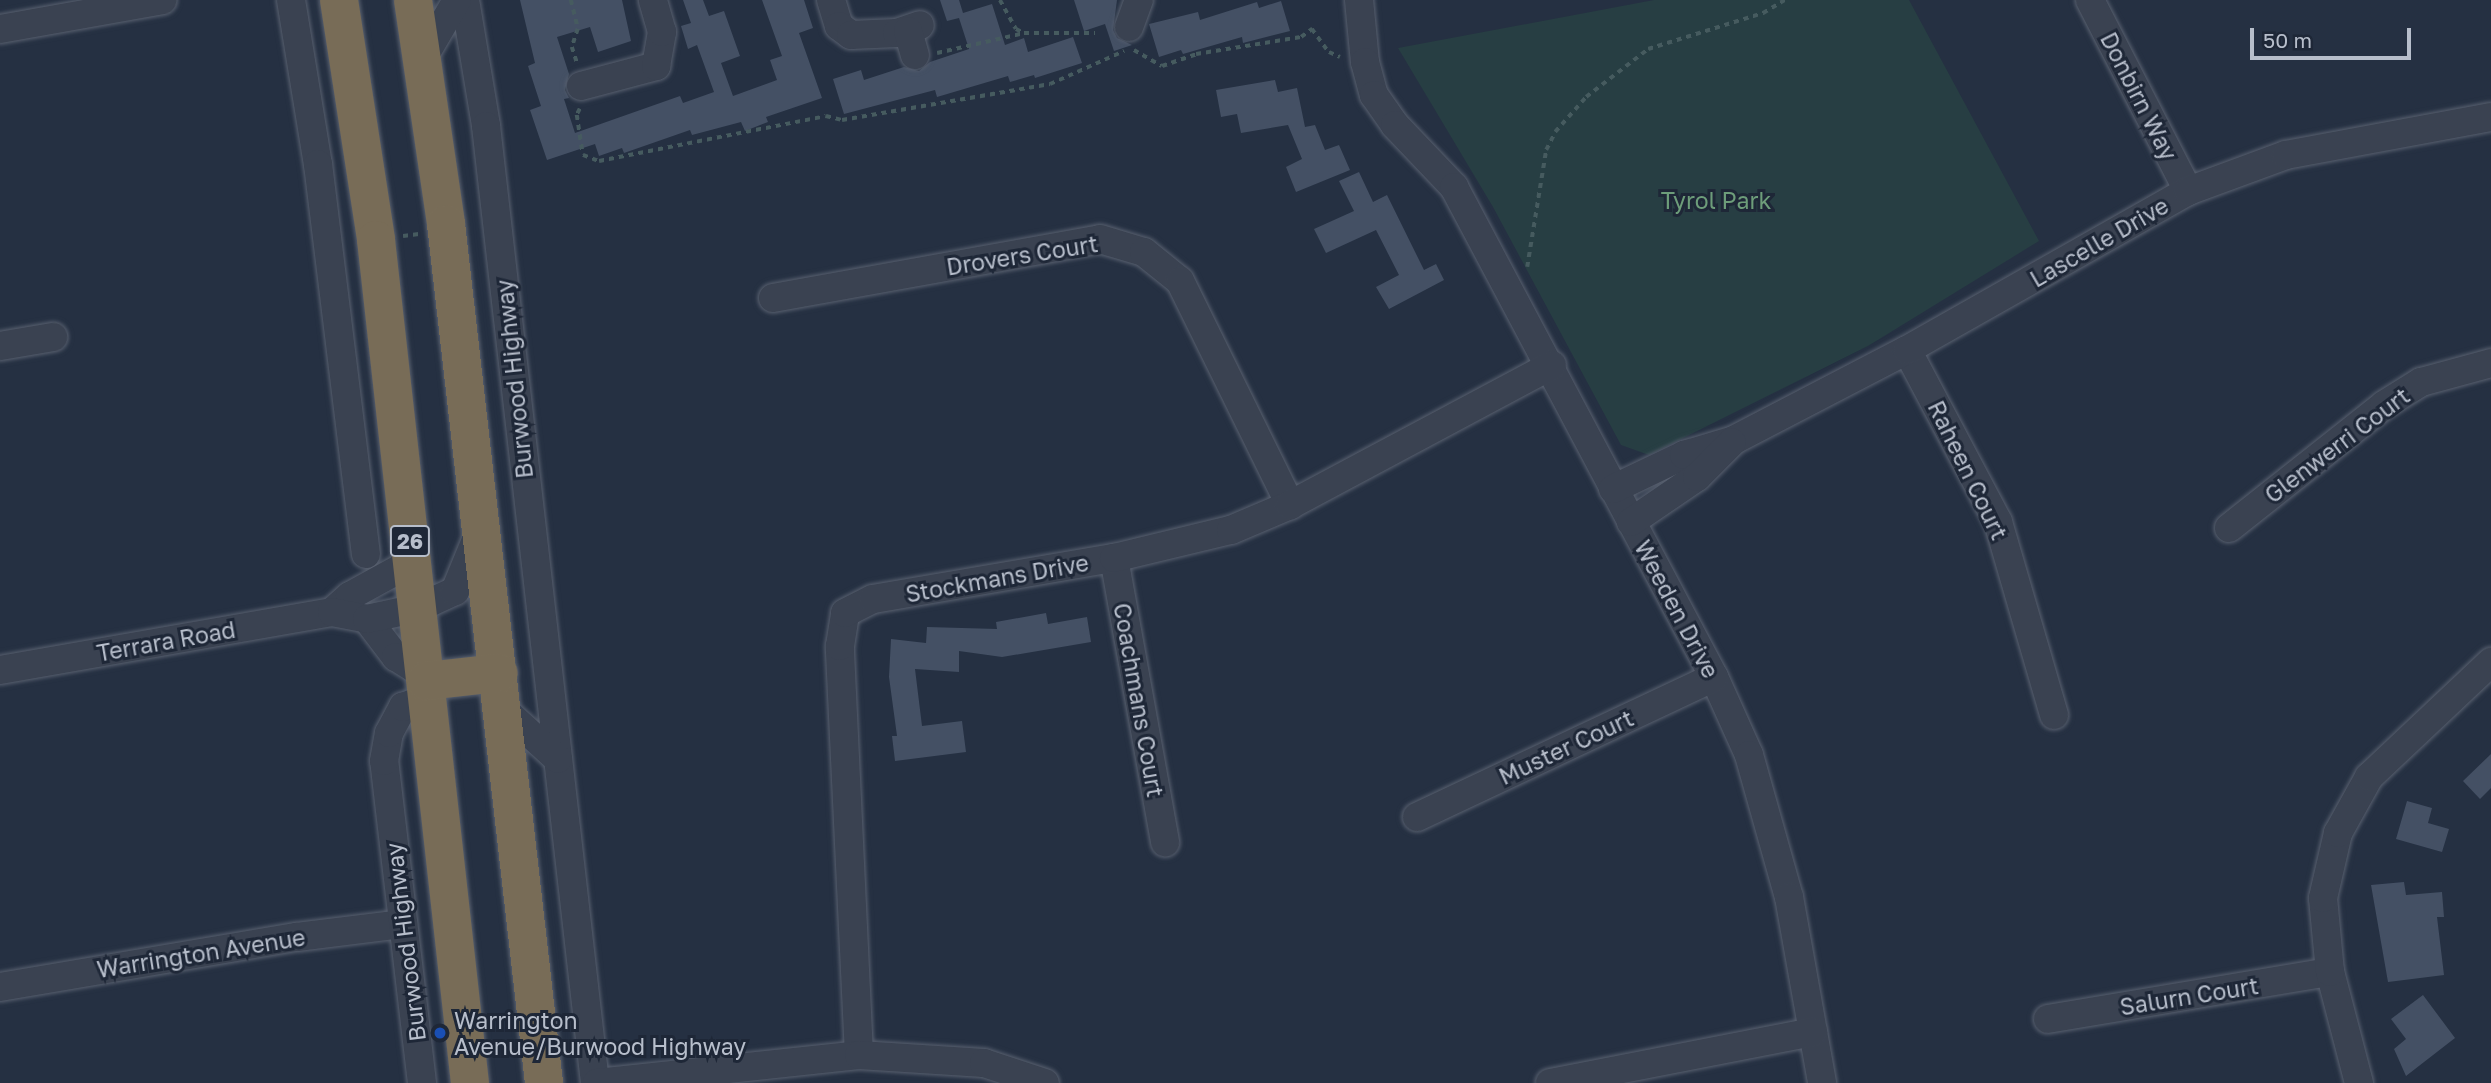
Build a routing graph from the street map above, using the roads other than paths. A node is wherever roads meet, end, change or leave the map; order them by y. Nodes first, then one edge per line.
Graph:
1 (162, 0) edge
2 (291, 0) edge
3 (339, 0) edge
4 (413, 0) edge
5 (457, 0) edge
6 (465, 0) edge
7 (653, 0) edge
8 (831, 0) edge
9 (1139, 0) edge
10 (2090, 0) edge
11 (1360, 9) edge
12 (1129, 27) dead end
13 (0, 29) edge
14 (914, 37) road end
15 (423, 58) junction
16 (581, 86) road end
17 (2491, 117) edge
18 (2188, 191) junction
19 (774, 298) dead end
20 (53, 337) dead end
21 (0, 346) edge
22 (1907, 350) junction
23 (2491, 363) edge
24 (1552, 365) junction
25 (1734, 440) junction
26 (1613, 489) junction
27 (359, 493) junction
28 (1290, 505) junction
29 (1630, 522) junction
30 (2230, 527) dead end
31 (481, 528) junction
32 (411, 544) junction
33 (366, 554) dead end
34 (1114, 558) junction
35 (418, 608) junction
36 (332, 612) junction
37 (367, 619) junction
38 (2491, 662) edge
39 (0, 670) edge
40 (1714, 677) junction
41 (427, 685) junction
42 (501, 691) junction
43 (2054, 715) dead end
44 (558, 759) junction
45 (1418, 817) dead end
46 (1165, 842) dead end
47 (402, 925) junction
48 (2330, 972) junction
49 (0, 986) edge
50 (2048, 1019) dead end
51 (1812, 1032) junction
52 (859, 1055) junction
53 (982, 1073) edge
54 (422, 1083) edge
55 (470, 1083) edge
56 (544, 1083) edge
57 (596, 1083) edge
58 (1045, 1083) edge
59 (1550, 1083) edge
60 (1822, 1083) edge
61 (2358, 1083) edge

1 - 13 street
2 - 27 street
3 - 32 highway, Burwood Highway / 26
4 - 15 highway
5 - 15 street
6 - 44 street, Burwood Highway
7 - 16 street
8 - 14 street
9 - 12 street
10 - 18 street, Donbirn Way
11 - 24 street, Weeden Drive
15 - 31 highway
17 - 18 street, Lascelle Drive
18 - 22 street, Lascelle Drive
19 - 28 street, Drovers Court
20 - 21 street
22 - 25 street, Lascelle Drive
22 - 43 street, Raheen Court
23 - 30 street, Glenwerri Court
24 - 26 street, Weeden Drive
24 - 28 street, Stockmans Drive
25 - 26 street, Lascelle Drive
25 - 29 street, Lascelle Drive
26 - 29 street, Weeden Drive
27 - 32 street
27 - 33 street
28 - 34 street, Stockmans Drive
29 - 40 street, Weeden Drive
31 - 35 street, Terrara Road
31 - 42 highway
32 - 35 highway, Burwood Highway / 26
32 - 36 street, Terrara Road
34 - 46 street, Coachmans Court
34 - 52 street, Stockmans Drive
35 - 37 street, Terrara Road
35 - 41 highway, Burwood Highway / 26
36 - 37 street, Terrara Road
36 - 39 street, Terrara Road
37 - 41 street
38 - 48 street
40 - 45 street, Muster Court
40 - 51 street, Weeden Drive
41 - 42 highway
41 - 47 street, Burwood Highway
41 - 55 highway, Burwood Highway / 26
42 - 44 street
42 - 56 highway
44 - 57 street, Burwood Highway
47 - 49 street, Warrington Avenue
47 - 54 street, Burwood Highway
48 - 50 street, Salurn Court
48 - 61 street
51 - 59 street
51 - 60 street, Weeden Drive
52 - 53 street
52 - 57 street
53 - 58 street

